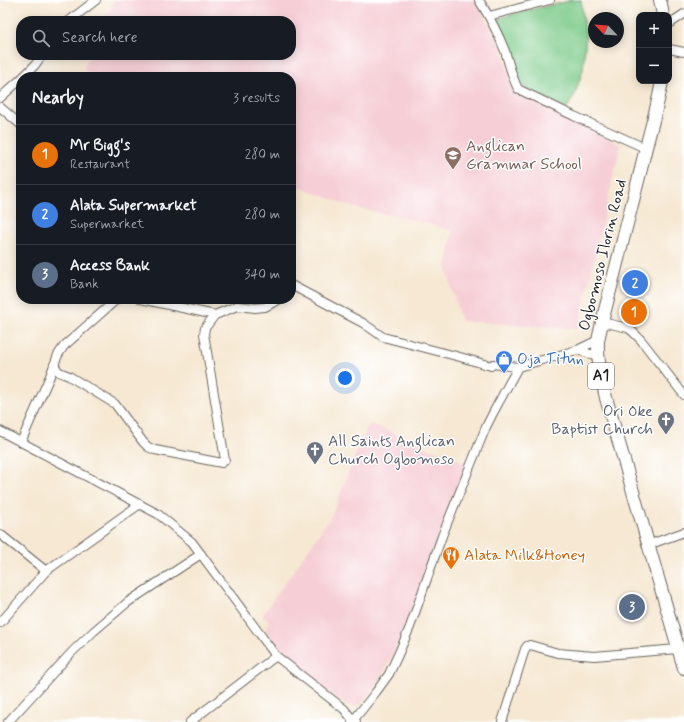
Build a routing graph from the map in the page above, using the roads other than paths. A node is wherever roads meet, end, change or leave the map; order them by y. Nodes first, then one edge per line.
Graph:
1 (96, 0) edge
2 (479, 0) edge
3 (550, 0) edge
4 (660, 0) edge
5 (662, 12) edge
6 (684, 14) edge
7 (75, 16) edge
8 (489, 16) junction
9 (672, 22) edge
10 (672, 50) edge
11 (684, 52) edge
12 (38, 60) edge
13 (28, 72) edge
14 (16, 83) edge
15 (661, 84) edge
16 (0, 98) edge
17 (0, 107) edge
18 (16, 121) edge
19 (645, 148) junction
20 (296, 290) edge
21 (111, 304) edge
22 (164, 304) edge
23 (271, 304) edge
24 (215, 315) junction
25 (602, 322) junction
26 (598, 340) junction
27 (577, 350) junction
28 (598, 356) junction
29 (54, 365) junction
30 (518, 368) junction
31 (59, 372) junction
32 (50, 376) junction
33 (684, 395) edge
34 (0, 431) edge
35 (21, 442) junction
36 (140, 504) junction
37 (684, 532) edge
38 (0, 534) edge
39 (648, 545) junction
40 (201, 554) junction
41 (46, 571) junction
42 (0, 623) edge
43 (678, 649) junction
44 (276, 656) junction
45 (684, 668) edge
46 (354, 721) edge
47 (8, 722) edge
48 (190, 722) edge
49 (502, 722) edge

1 - 7 street
2 - 8 street
3 - 8 street
4 - 5 highway
6 - 9 street
8 - 19 street
10 - 11 street
12 - 13 street
14 - 16 street
15 - 19 highway, Ogbomoso Ilorin Road / A1
17 - 18 street
19 - 25 highway, Ogbomoso Ilorin Road / A1
20 - 30 street
21 - 29 street
22 - 24 street
23 - 24 street
24 - 31 street
25 - 26 highway, Ogbomoso Ilorin Road / A1
25 - 33 street
26 - 27 street
26 - 28 highway, Ogbomoso Ilorin Road / A1
27 - 28 street
27 - 30 street
28 - 39 highway, Ogbomoso Ilorin Road / A1
29 - 31 street
29 - 32 street
30 - 46 street
31 - 32 street
32 - 35 street
34 - 35 street
35 - 36 street
36 - 40 street
36 - 41 street
37 - 39 street
38 - 41 street
39 - 43 highway, Ogbomoso Ilorin Road / A1
40 - 44 street
40 - 47 street
41 - 42 street
43 - 45 highway, Ogbomoso Ilorin Road / A1
43 - 49 street
44 - 46 street
44 - 48 street

